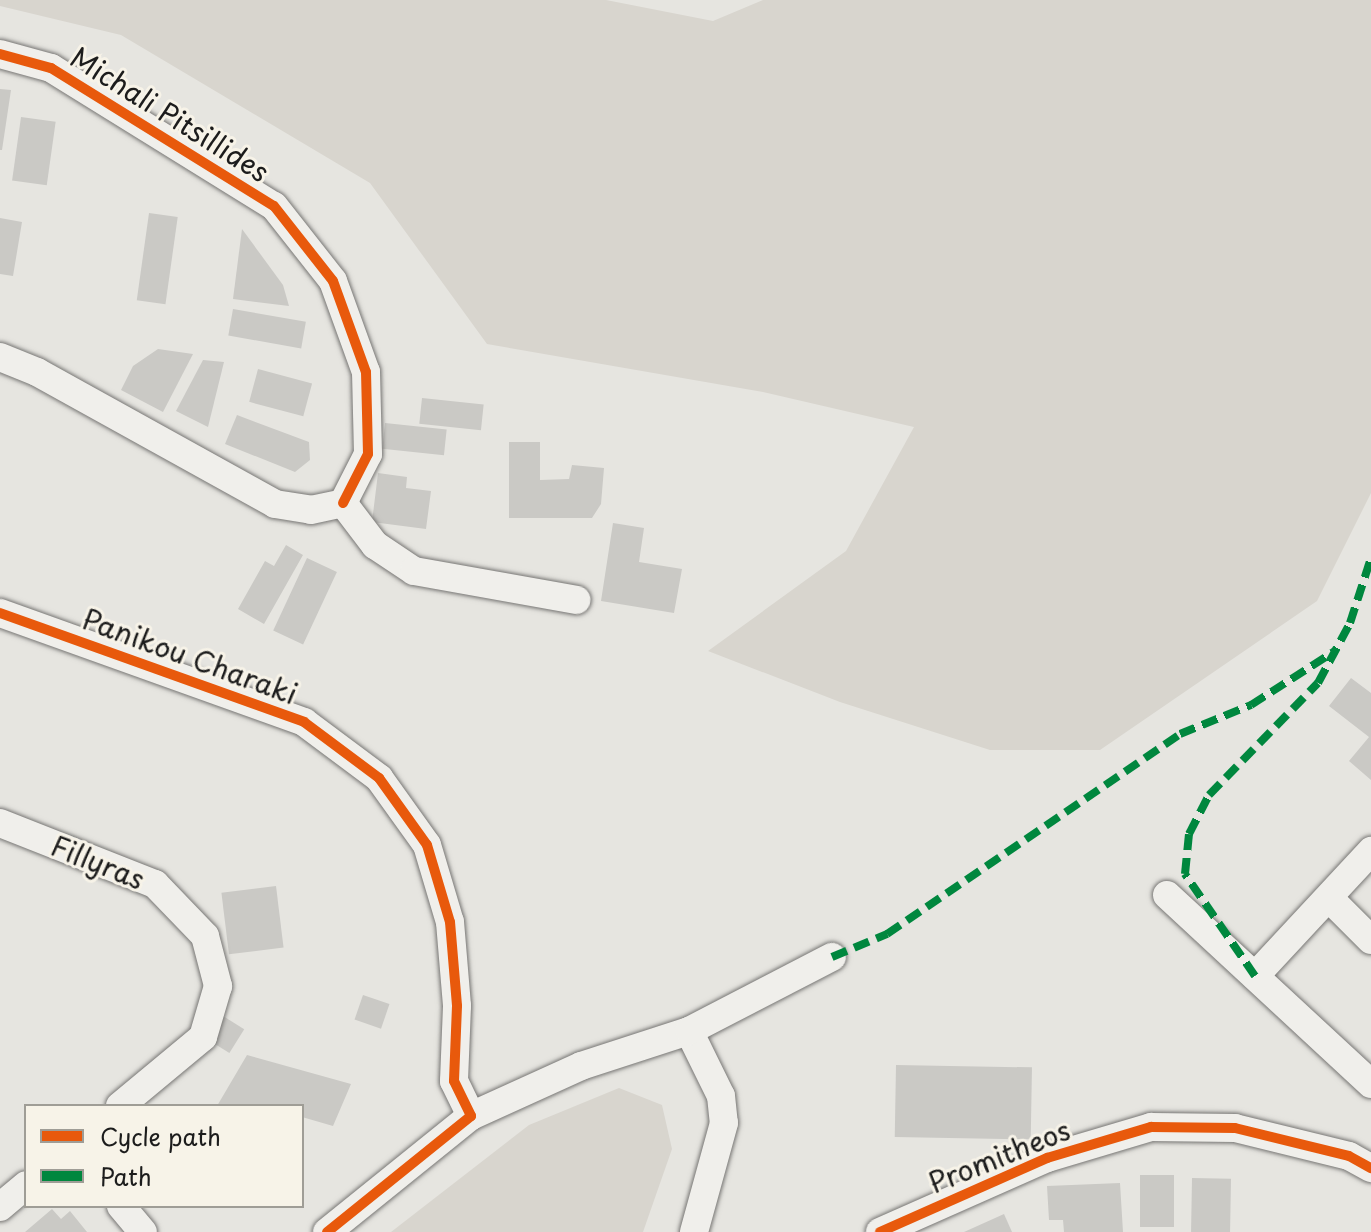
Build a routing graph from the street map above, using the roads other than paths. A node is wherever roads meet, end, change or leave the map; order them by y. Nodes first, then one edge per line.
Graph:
1 (0, 54) edge
2 (0, 357) edge
3 (343, 503) junction
4 (576, 600) dead end
5 (0, 613) edge
6 (0, 823) edge
7 (1371, 851) edge
8 (1167, 895) dead end
9 (1330, 899) junction
10 (1371, 940) edge
11 (832, 957) dead end
12 (1255, 976) junction
13 (689, 1031) junction
14 (1371, 1084) edge
15 (122, 1104) edge
16 (471, 1116) junction
17 (1371, 1168) edge
18 (24, 1187) edge
19 (0, 1207) edge
20 (123, 1208) edge
21 (143, 1232) edge
22 (327, 1232) edge
23 (694, 1232) edge
24 (880, 1232) edge

1 - 3 street, Michali Pitsillides
2 - 3 street
3 - 4 street
5 - 16 street, Panikou Charaki
6 - 15 street, Fillyras
7 - 9 street
8 - 12 street
9 - 10 street
9 - 12 street
11 - 13 street
12 - 14 street
13 - 16 street
13 - 23 street
16 - 22 street
17 - 24 street, Promitheos
18 - 19 street
20 - 21 street

